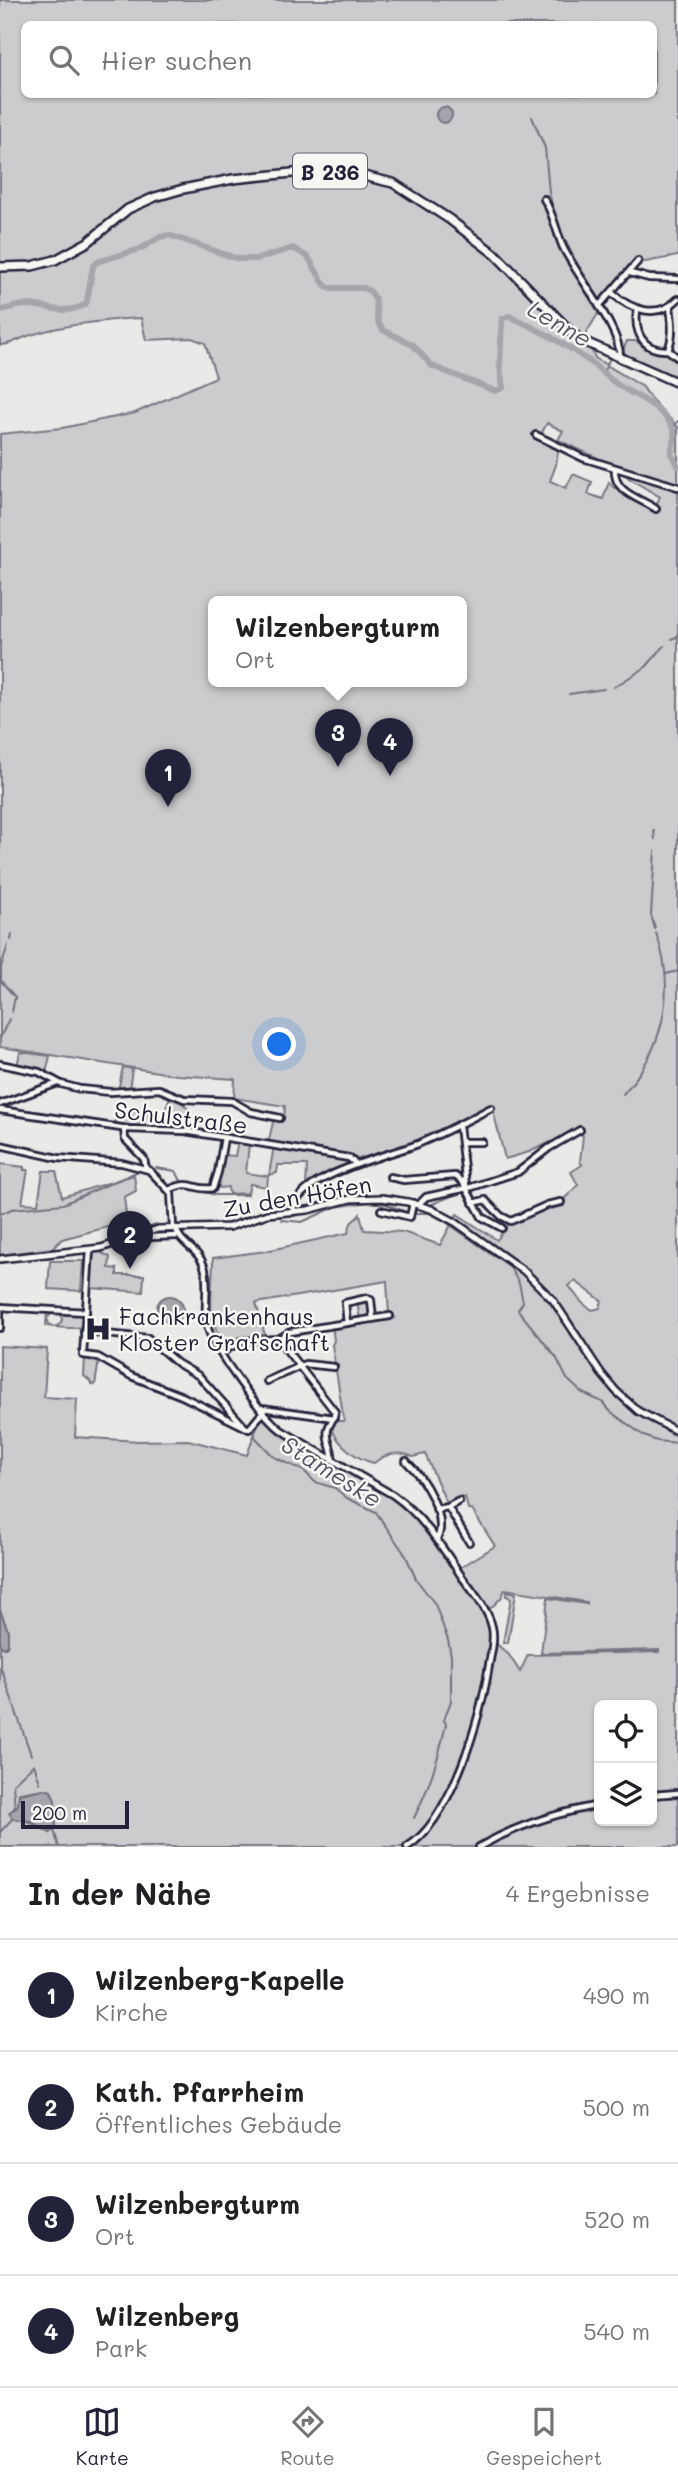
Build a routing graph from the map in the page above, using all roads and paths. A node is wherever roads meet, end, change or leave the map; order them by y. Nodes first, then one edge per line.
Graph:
1 (544, 199) dead end
2 (638, 261) dead end
3 (0, 267) edge
4 (630, 273) junction
5 (678, 279) edge
6 (612, 293) junction
7 (678, 299) edge
8 (599, 306) junction
9 (670, 307) junction
10 (637, 309) junction
11 (668, 350) junction
12 (620, 358) junction
13 (678, 358) edge
14 (678, 383) edge
15 (536, 435) dead end
16 (615, 469) junction
17 (678, 487) edge
18 (656, 509) dead end
19 (0, 1065) edge
20 (58, 1083) junction
21 (0, 1104) edge
22 (491, 1108) dead end
23 (0, 1110) edge
24 (280, 1118) dead end
25 (459, 1126) junction
26 (124, 1129) junction
27 (580, 1130) dead end
28 (224, 1138) junction
29 (461, 1142) junction
30 (482, 1142) dead end
31 (0, 1145) edge
32 (355, 1164) junction
33 (146, 1168) junction
34 (390, 1177) dead end
35 (466, 1189) junction
36 (169, 1190) junction
37 (561, 1202) dead end
38 (473, 1203) junction
39 (413, 1208) junction
40 (381, 1210) dead end
41 (293, 1212) junction
42 (174, 1227) junction
43 (502, 1228) dead end
44 (178, 1236) junction
45 (118, 1244) junction
46 (90, 1250) junction
47 (0, 1259) edge
48 (0, 1309) edge
49 (86, 1312) junction
50 (390, 1316) dead end
51 (373, 1319) junction
52 (347, 1324) junction
53 (0, 1328) edge
54 (84, 1332) junction
55 (278, 1339) junction
56 (221, 1353) junction
57 (298, 1366) junction
58 (334, 1367) dead end
59 (267, 1381) dead end
60 (262, 1410) junction
61 (334, 1419) junction
62 (245, 1428) junction
63 (678, 1432) edge
64 (332, 1460) junction
65 (406, 1461) dead end
66 (459, 1501) dead end
67 (448, 1507) junction
68 (436, 1509) junction
69 (437, 1539) junction
70 (469, 1542) dead end
71 (678, 1793) edge
72 (657, 1795) edge
73 (594, 1806) edge
74 (407, 1847) edge
75 (479, 1847) edge

1 - 8 street
2 - 4 street
3 - 12 main road, B 236
4 - 5 street
4 - 6 street
6 - 8 street
6 - 10 street
7 - 9 street
8 - 12 street
9 - 10 street
9 - 11 street
10 - 11 street
11 - 13 street
12 - 14 main road, B 236
15 - 16 street
16 - 17 street
16 - 18 street
19 - 20 street
20 - 21 street
20 - 24 street
22 - 25 street
23 - 26 street, Schulstraße
25 - 29 street
25 - 32 street
26 - 28 street, Schulstraße
26 - 33 street
27 - 35 street
28 - 32 street, Schulstraße
28 - 36 street
29 - 30 street
29 - 35 street
31 - 33 street
32 - 41 street
33 - 36 street
34 - 35 street
35 - 38 street
35 - 39 street
36 - 42 street
37 - 38 street
38 - 43 street
39 - 40 street
39 - 41 street, Zu den Höfen
39 - 63 street, Zu den Höfen
41 - 42 street, Zu den Höfen
42 - 44 street
42 - 45 street, Zu den Höfen
44 - 45 street
44 - 56 street
45 - 46 street, Zu den Höfen
46 - 47 street, Zu den Höfen
46 - 49 street
48 - 49 street
48 - 53 street
49 - 54 street
50 - 51 street
51 - 52 street
51 - 52 street
52 - 55 street
54 - 62 street
54 - 62 street
55 - 56 street
55 - 57 street
56 - 60 street
57 - 58 street
57 - 59 street
57 - 61 street
60 - 61 street
60 - 62 street
60 - 64 street
61 - 64 street
64 - 69 street
65 - 68 street
66 - 67 street
67 - 68 street
67 - 70 street
68 - 69 street
69 - 74 street
71 - 72 street
73 - 75 street

